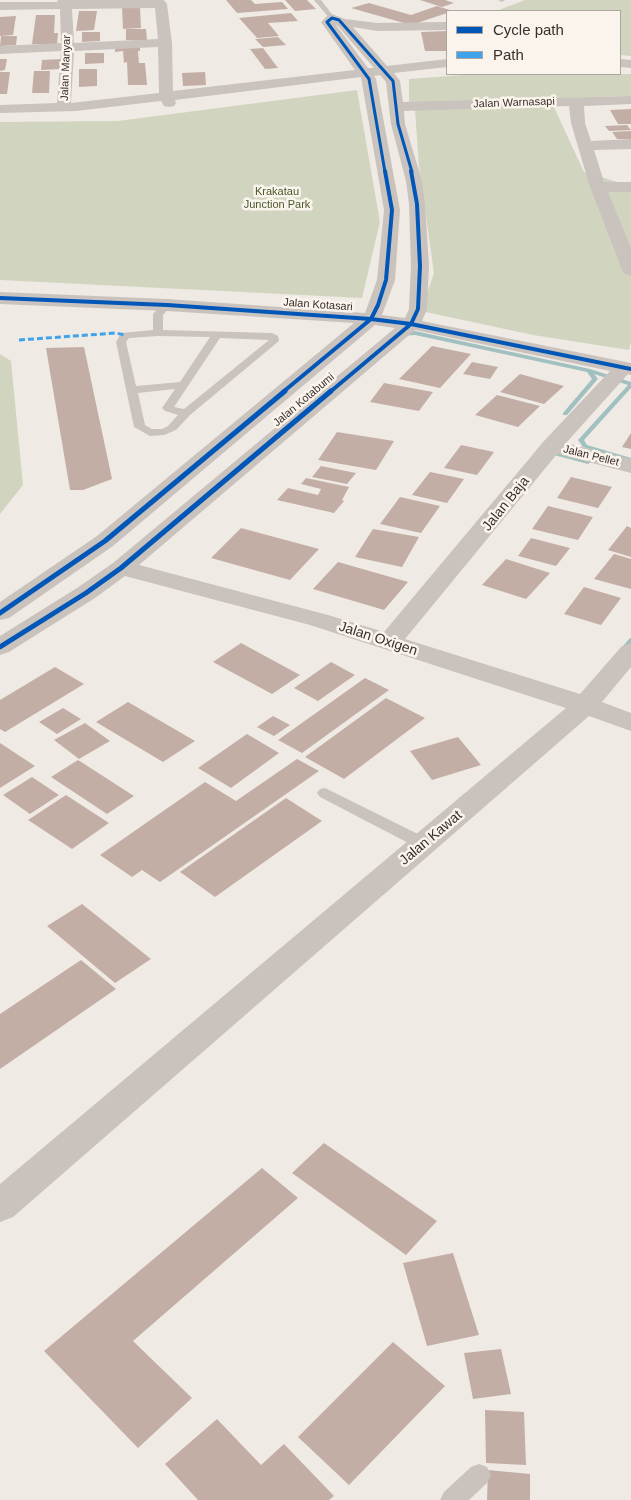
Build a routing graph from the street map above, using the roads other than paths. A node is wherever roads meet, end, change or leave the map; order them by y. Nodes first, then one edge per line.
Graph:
1 (317, 0) edge
2 (64, 2) edge
3 (159, 2) edge
4 (0, 6) edge
5 (333, 20) junction
6 (446, 26) edge
7 (165, 43) junction
8 (68, 48) junction
9 (0, 50) edge
10 (446, 63) edge
11 (446, 71) edge
12 (377, 74) junction
13 (167, 99) junction
14 (631, 100) edge
15 (576, 101) junction
16 (64, 107) junction
17 (397, 107) junction
18 (0, 109) edge
19 (0, 116) edge
20 (631, 144) edge
21 (586, 146) junction
22 (598, 187) junction
23 (631, 187) edge
24 (631, 270) edge
25 (0, 286) edge
26 (0, 298) edge
27 (167, 305) junction
28 (374, 312) junction
29 (414, 316) junction
30 (158, 333) junction
31 (216, 336) junction
32 (623, 368) edge
33 (185, 385) junction
34 (132, 390) junction
35 (186, 413) junction
36 (552, 446) junction
37 (631, 466) edge
38 (121, 568) junction
39 (0, 613) edge
40 (388, 642) junction
41 (0, 647) edge
42 (631, 651) edge
43 (586, 706) junction
44 (631, 724) edge
45 (325, 793) dead end
46 (424, 844) junction
47 (0, 1206) edge
48 (479, 1474) dead end
49 (452, 1500) edge

1 - 5 lane
2 - 3 street
2 - 4 street
2 - 8 street, Jalan Manyar
3 - 7 street
5 - 6 street
5 - 12 street
5 - 12 street
7 - 8 street
7 - 13 street
8 - 9 street
8 - 16 street, Jalan Manyar
10 - 12 street
11 - 12 street
12 - 13 street
12 - 17 street
12 - 28 street
13 - 16 street
13 - 19 street
14 - 15 street, Jalan Warnasapi
15 - 17 street, Jalan Warnasapi
15 - 21 street
16 - 18 street
17 - 29 street
20 - 21 street
21 - 22 street
22 - 23 street
22 - 24 street
25 - 28 street, Jalan Kotasari
26 - 27 street, Jalan Kotasari
27 - 28 street, Jalan Kotasari
27 - 30 lane
28 - 29 street, Jalan Kotasari
28 - 39 street, Jalan Kotabumi
29 - 32 street, Jalan Kotasari
29 - 38 street, Jalan Kotabumi
30 - 31 lane
30 - 34 lane
31 - 33 lane
31 - 35 lane
32 - 36 street, Jalan Baja
33 - 34 lane
33 - 35 lane
34 - 35 lane
36 - 37 street, Jalan Pellet
36 - 40 street, Jalan Baja
38 - 40 street, Jalan Oxigen
38 - 41 street, Jalan Kotabumi
40 - 43 street, Jalan Oxigen
42 - 43 street, Jalan Kawat
43 - 44 street, Jalan Oxigen
43 - 46 street, Jalan Kawat
45 - 46 lane
46 - 47 street, Jalan Kawat
48 - 49 lane

